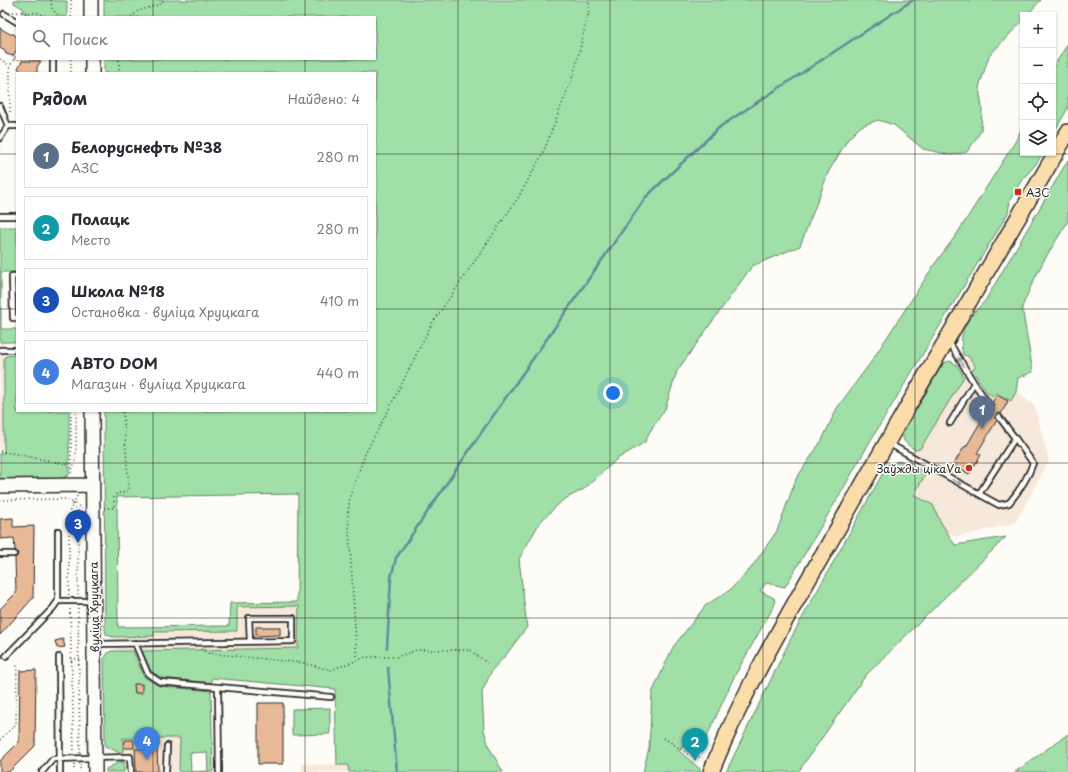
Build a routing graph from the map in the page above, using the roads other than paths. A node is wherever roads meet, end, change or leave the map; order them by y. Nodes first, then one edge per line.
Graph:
1 (92, 0) edge
2 (4, 14) road end
3 (92, 16) edge
4 (16, 21) edge
5 (53, 60) edge
6 (92, 60) edge
7 (53, 72) edge
8 (92, 72) edge
9 (0, 106) edge
10 (9, 126) junction
11 (16, 126) edge
12 (1068, 132) edge
13 (0, 138) edge
14 (0, 216) edge
15 (16, 216) edge
16 (16, 276) edge
17 (15, 295) edge
18 (16, 318) edge
19 (947, 338) junction
20 (0, 350) edge
21 (16, 350) edge
22 (974, 383) junction
23 (990, 406) dead end
24 (92, 412) edge
25 (999, 417) dead end
26 (950, 422) dead end
27 (1015, 438) junction
28 (887, 442) junction
29 (92, 485) junction
30 (0, 486) edge
31 (979, 494) junction
32 (58, 531) dead end
33 (0, 554) edge
34 (14, 554) dead end
35 (58, 601) junction
36 (94, 601) junction
37 (250, 642) junction
38 (134, 643) junction
39 (94, 644) junction
40 (6, 656) dead end
41 (59, 657) dead end
42 (218, 687) junction
43 (331, 698) dead end
44 (167, 746) dead end
45 (95, 757) junction
46 (60, 758) junction
47 (713, 767) edge
48 (42, 772) edge
49 (60, 772) edge
50 (95, 772) edge
51 (131, 772) edge
52 (166, 772) edge
53 (219, 772) edge

1 - 3 main road
2 - 4 lane
5 - 7 lane
6 - 8 main road
9 - 10 lane
10 - 11 lane
10 - 13 lane
12 - 19 main road
14 - 15 lane
16 - 17 lane
17 - 18 lane
22 -> 19 lane
19 - 28 main road
20 - 21 lane
22 - 23 lane
22 - 26 lane
24 - 29 main road, вуліца Хруцкага
25 - 27 lane
27 - 31 lane
27 - 31 lane
28 -> 31 lane
28 - 47 main road
29 - 30 main road
29 - 36 main road, вуліца Хруцкага
32 - 35 lane
33 - 34 lane
35 - 36 lane
35 - 40 lane
36 - 39 main road, вуліца Хруцкага
37 - 37 lane
37 - 38 lane
38 - 39 lane
38 - 42 lane
39 - 45 main road, вуліца Хруцкага
41 - 46 lane
42 - 43 lane
42 - 53 lane
44 - 52 lane
45 - 46 lane
45 - 50 main road, вуліца Хруцкага
45 - 51 lane
46 - 48 lane
46 - 49 lane

